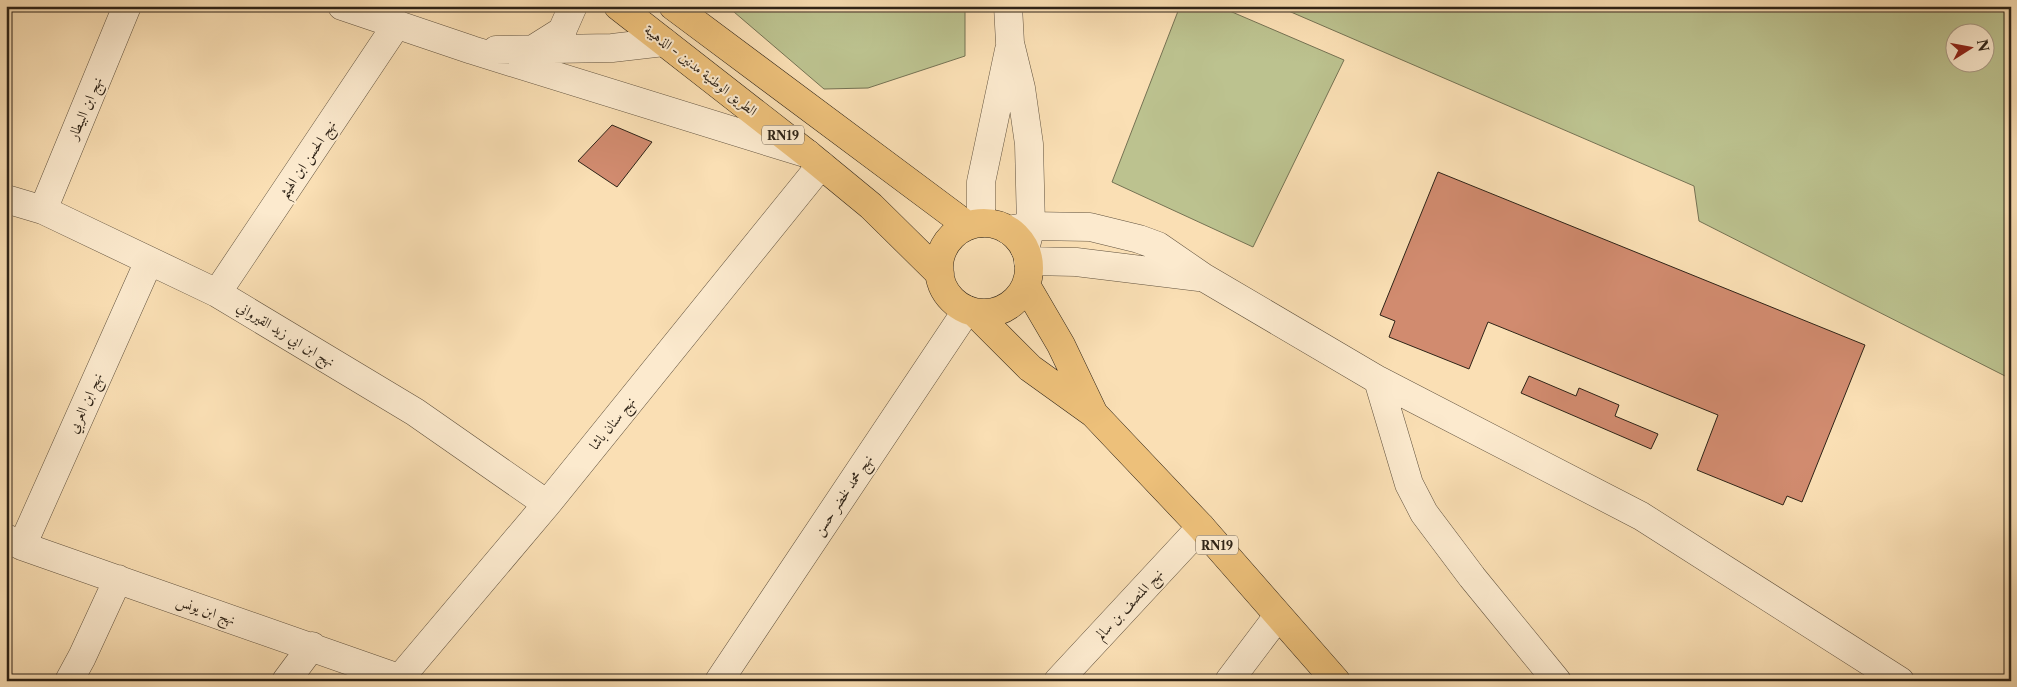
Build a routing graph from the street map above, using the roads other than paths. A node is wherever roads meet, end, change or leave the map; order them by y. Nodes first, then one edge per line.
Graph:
1 (127, 6) edge
2 (342, 6) edge
3 (573, 6) edge
4 (618, 6) edge
5 (1008, 6) edge
6 (680, 12) edge
7 (397, 24) junction
8 (664, 42) junction
9 (1010, 43) junction
10 (535, 48) junction
11 (472, 50) junction
12 (815, 160) junction
13 (6, 199) edge
14 (43, 210) junction
15 (975, 224) junction
16 (1023, 250) junction
17 (149, 261) junction
18 (940, 274) junction
19 (1203, 277) junction
20 (217, 293) junction
21 (971, 311) junction
22 (1378, 380) junction
23 (1094, 414) junction
24 (547, 504) junction
25 (1201, 527) junction
26 (14, 542) edge
27 (118, 579) junction
28 (1278, 616) junction
29 (312, 646) junction
30 (403, 680) edge
31 (69, 681) edge
32 (286, 681) edge
33 (719, 681) edge
34 (1058, 681) edge
35 (1229, 681) edge
36 (1336, 681) edge
37 (1557, 681) edge
38 (1900, 681) edge

1 - 14 street, نهج ابن البيطار
2 - 7 street
3 - 10 street
4 - 8 main road, الطريق الوطنية مدنين - الذهيبة / RN19
5 - 9 street
6 - 8 main road
6 - 15 main road, RN19
7 - 11 street
7 - 20 street, نهج الحسن ابن الهيثم
8 - 10 street
8 - 12 main road, الطريق الوطنية مدنين - الذهيبة / RN19
9 - 15 street
9 - 16 street
10 - 11 street
11 - 12 street
12 - 18 main road, الطريق الوطنية مدنين - الذهيبة / RN19
12 - 24 street, نهج سنان باشا
13 - 14 street, نهج ابن ابي زيد القيرواني
14 - 17 street, نهج ابن ابي زيد القيرواني
15 - 16 main road, RN19
15 - 18 main road
16 - 19 street
16 - 19 street
16 - 21 main road
16 - 23 main road, RN19
17 - 20 street, نهج ابن ابي زيد القيرواني
17 - 26 street, نهج ابن العربي
18 - 21 main road, RN19
19 - 22 street
20 - 24 street, نهج ابن ابي زيد القيرواني
21 - 23 main road, RN19
21 - 33 street, نهج محمد لخضر حسن
22 - 37 street
22 - 38 street
23 - 25 main road, RN19
24 - 30 street, نهج سنان باشا
25 - 28 main road, RN19
25 - 34 street, نهج المنصف بن سالم
26 - 27 street, نهج ابن يونس
27 - 29 street, نهج ابن يونس
27 - 31 street
28 - 35 street
28 - 36 main road, RN19
29 - 30 street, نهج ابن يونس
29 - 32 street

